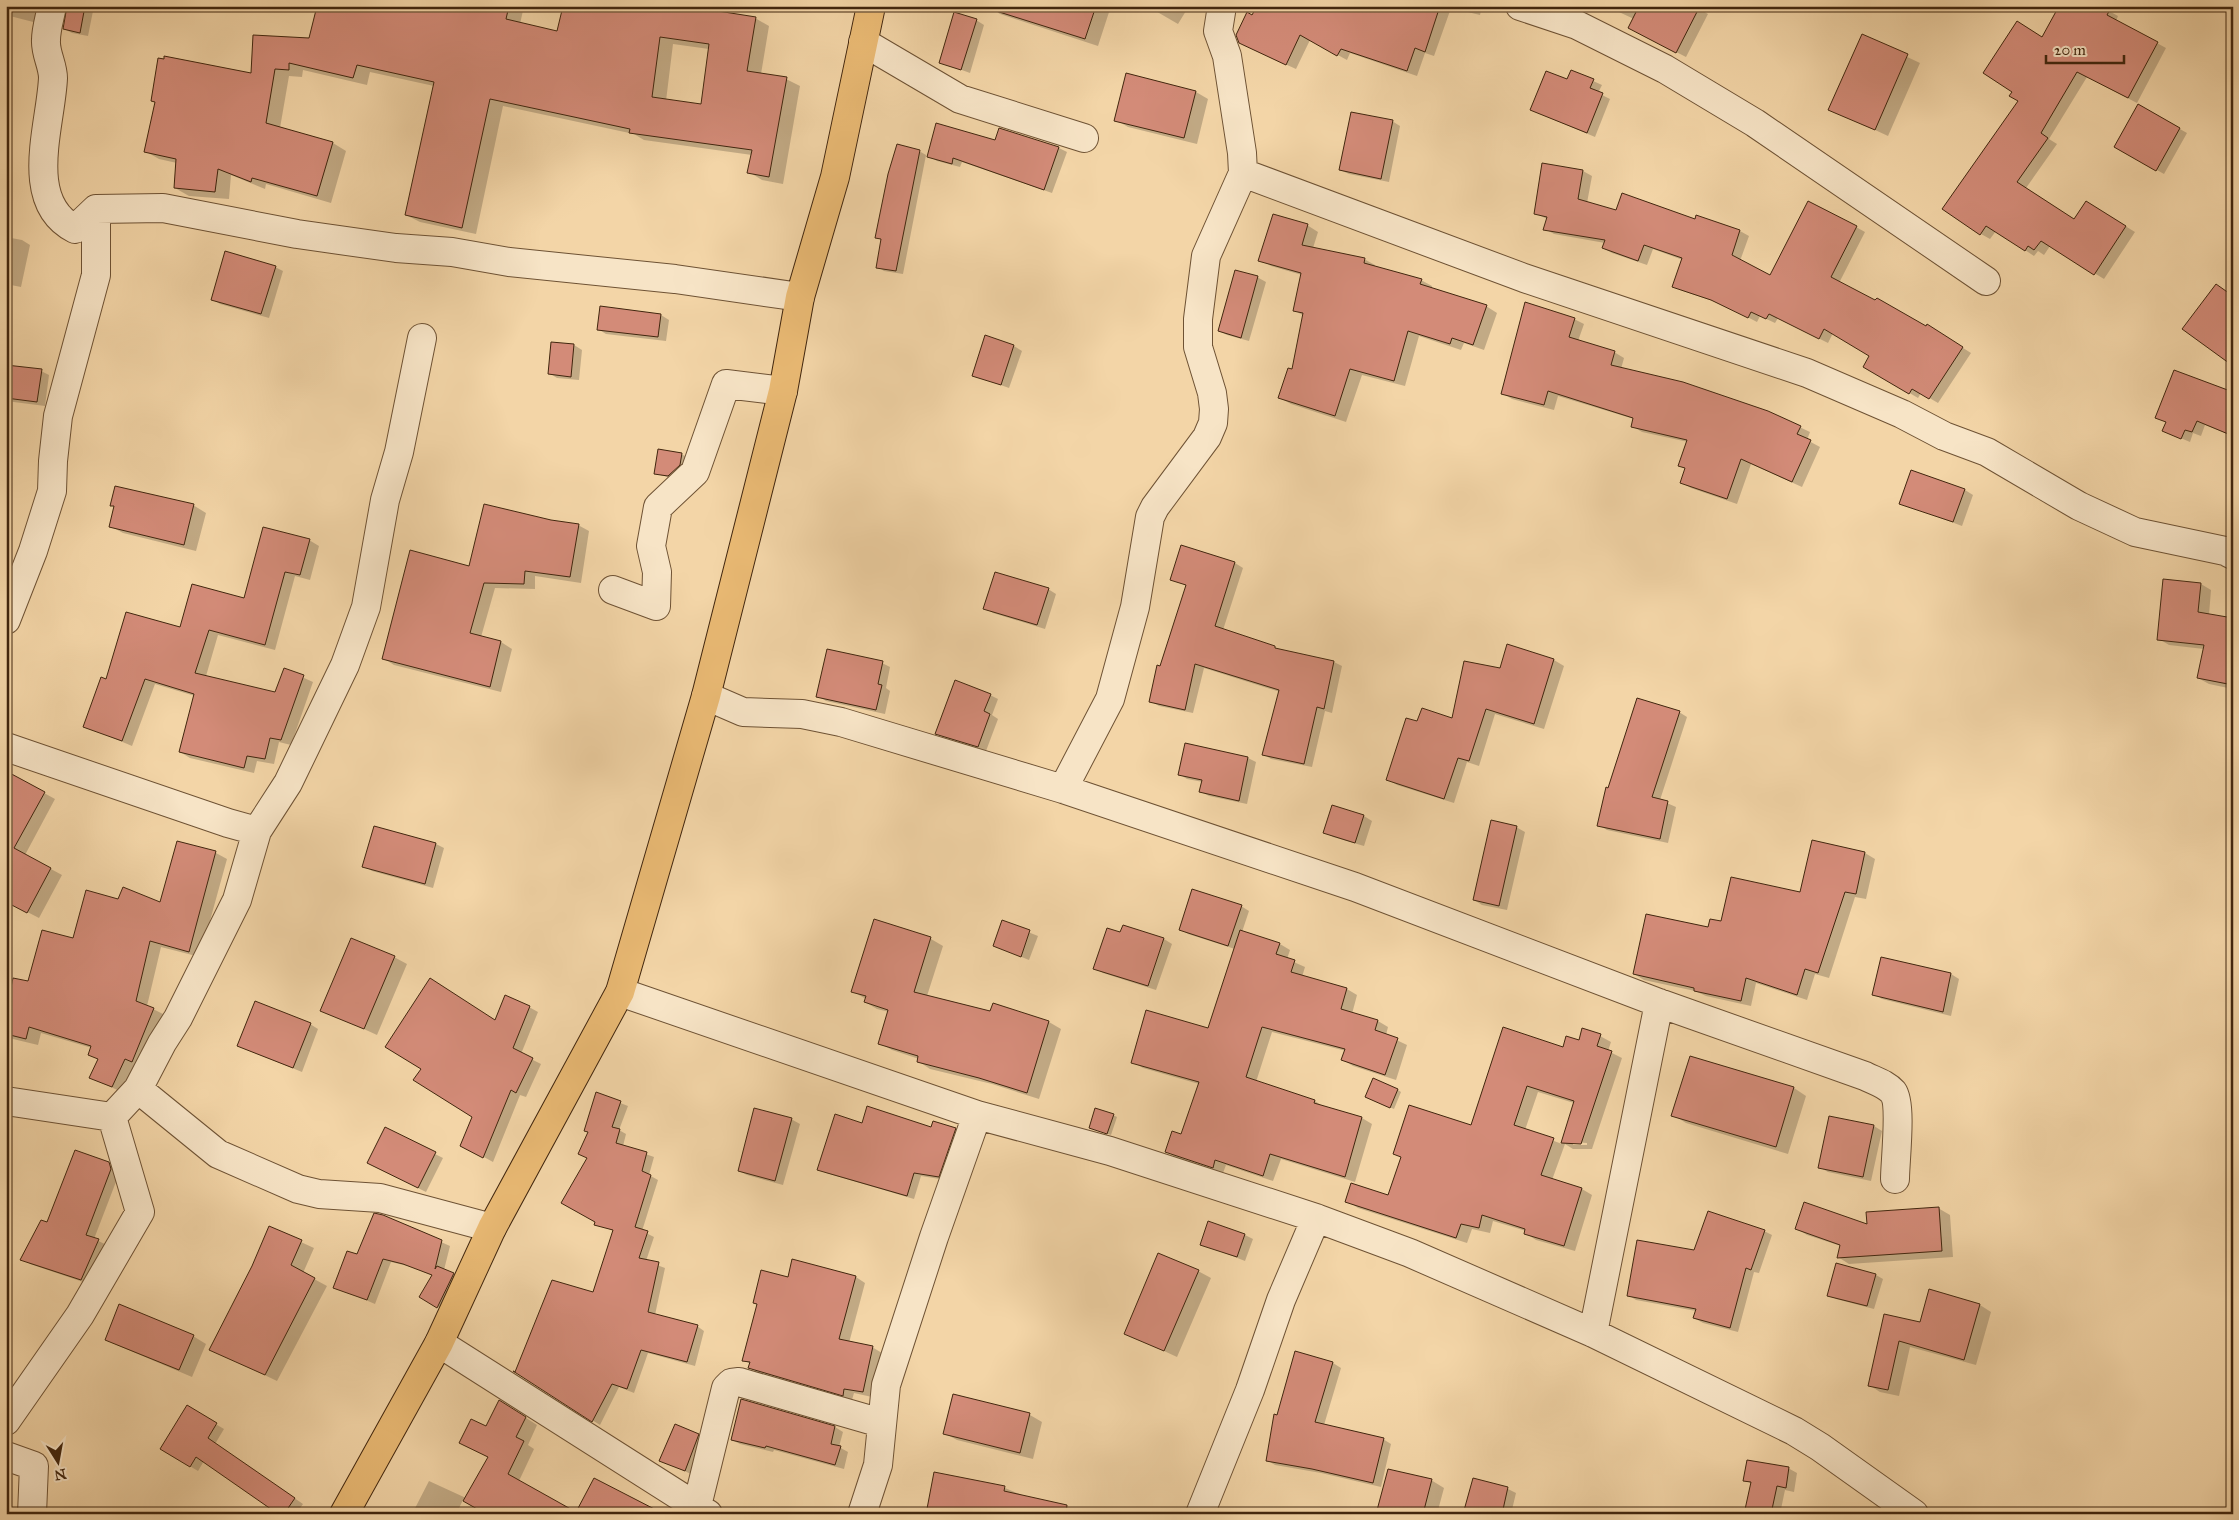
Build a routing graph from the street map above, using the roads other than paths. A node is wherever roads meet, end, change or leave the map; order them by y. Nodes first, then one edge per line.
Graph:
1 (52, 6) edge
2 (871, 6) edge
3 (1222, 6) edge
4 (1520, 6) edge
5 (863, 42) junction
6 (1084, 138) dead end
7 (1243, 173) junction
8 (96, 209) junction
9 (1986, 281) dead end
10 (800, 297) junction
11 (422, 338) dead end
12 (783, 392) junction
13 (2233, 555) edge
14 (613, 590) dead end
15 (6, 620) edge
16 (706, 696) junction
17 (6, 747) edge
18 (1063, 789) junction
19 (257, 830) junction
20 (620, 992) junction
21 (1659, 1003) junction
22 (138, 1089) junction
23 (6, 1101) edge
24 (977, 1115) junction
25 (112, 1117) junction
26 (1894, 1179) dead end
27 (1316, 1218) junction
28 (492, 1228) junction
29 (1593, 1333) junction
30 (439, 1343) junction
31 (6, 1421) edge
32 (881, 1423) junction
33 (6, 1456) edge
34 (702, 1510) edge
35 (32, 1514) edge
36 (344, 1514) edge
37 (862, 1514) edge
38 (1200, 1514) edge
39 (1914, 1514) edge

1 - 8 street
2 - 5 main road
3 - 7 street
4 - 9 street
5 - 6 street
5 - 10 main road
7 - 13 street
7 - 18 street
8 - 10 street
8 - 15 street
10 - 12 main road
11 - 19 street
12 - 14 street
12 - 16 main road
16 - 18 street
16 - 20 main road
17 - 19 street
18 - 21 street
19 - 22 street
20 - 24 street
20 - 28 main road
21 - 26 street
21 - 29 street
22 - 25 street
22 - 28 street
23 - 25 street
24 - 27 street
24 - 32 street
25 - 31 street
27 - 29 street
27 - 38 street
28 - 30 main road
29 - 39 street
30 - 34 street
30 - 36 main road
32 - 34 street
32 - 37 street
33 - 35 street

